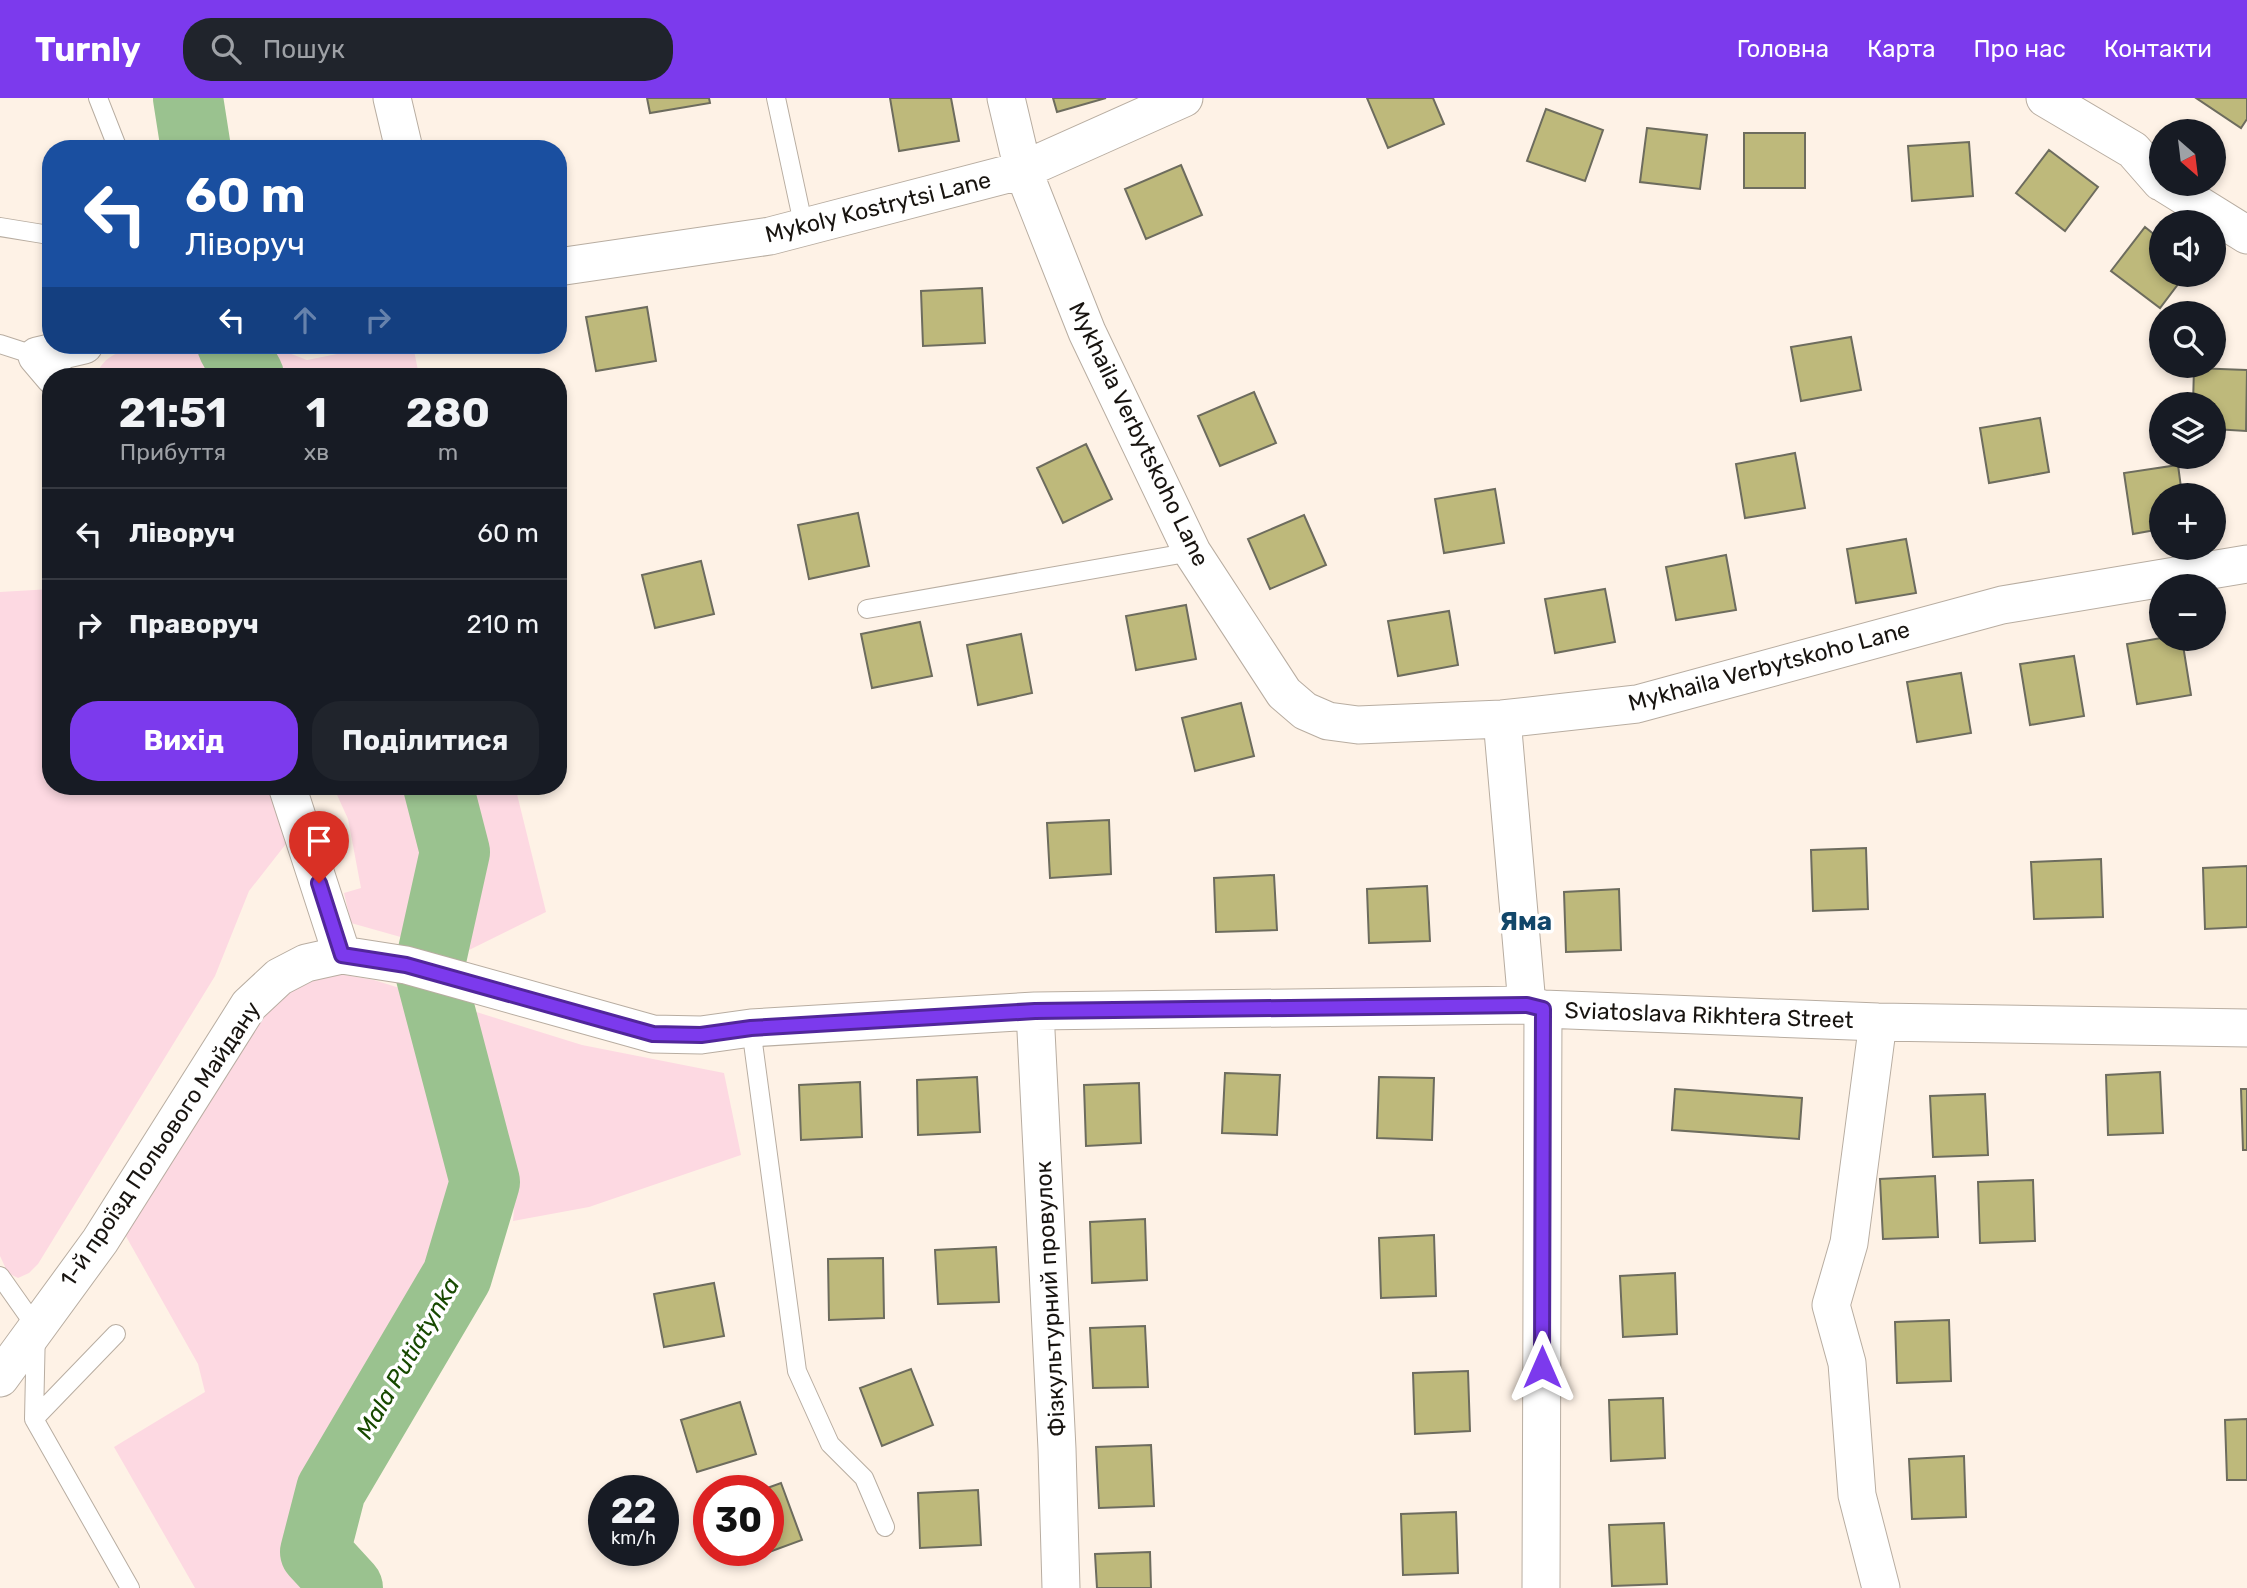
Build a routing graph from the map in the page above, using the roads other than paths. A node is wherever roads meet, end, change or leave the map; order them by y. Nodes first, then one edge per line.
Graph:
1 (99, 98) edge
2 (392, 98) edge
3 (776, 98) edge
4 (1006, 98) edge
5 (1184, 98) edge
6 (2045, 98) edge
7 (115, 140) edge
8 (402, 140) edge
9 (2149, 168) edge
10 (1023, 170) junction
11 (2184, 196) edge
12 (0, 215) edge
13 (0, 227) edge
14 (804, 228) junction
15 (42, 233) edge
16 (2247, 234) edge
17 (567, 266) edge
18 (0, 344) edge
19 (67, 354) edge
20 (45, 366) edge
21 (1192, 552) junction
22 (2247, 564) edge
23 (867, 609) dead end
24 (1502, 719) junction
25 (290, 795) edge
26 (342, 955) junction
27 (1535, 1007) junction
28 (1035, 1011) junction
29 (1878, 1022) junction
30 (751, 1028) junction
31 (2247, 1028) edge
32 (0, 1276) edge
33 (36, 1327) junction
34 (116, 1334) dead end
35 (0, 1378) edge
36 (34, 1419) junction
37 (885, 1527) dead end
38 (130, 1588) edge
39 (1061, 1588) edge
40 (1541, 1588) edge
41 (1881, 1588) edge

1 - 7 lane
2 - 8 street
3 - 14 lane
4 - 10 street, Mykhaila Verbytskoho Lane
5 - 10 street, Mykoly Kostrytsi Lane
6 - 9 street
10 - 14 street, Mykoly Kostrytsi Lane
10 - 21 street, Mykhaila Verbytskoho Lane
11 - 16 street
12 - 13 lane
13 - 15 lane
14 - 17 street, Mykoly Kostrytsi Lane
18 - 20 lane
19 - 20 street
21 - 23 lane
21 - 24 street, Mykhaila Verbytskoho Lane
22 - 24 street, Mykhaila Verbytskoho Lane
24 - 27 street
25 - 26 street
26 - 30 street, Sviatoslava Rikhtera Street
26 - 33 street, 1-й проїзд Польового Майдану
27 - 28 street, Sviatoslava Rikhtera Street
27 - 29 street, Sviatoslava Rikhtera Street
27 - 40 street
28 - 30 street, Sviatoslava Rikhtera Street
28 - 39 street, Фізкультурний провулок
29 - 31 street, Sviatoslava Rikhtera Street
29 - 41 street
30 - 37 lane
32 - 33 lane
33 - 35 street, 1-й проїзд Польового Майдану
33 - 36 lane
34 - 36 lane
36 - 38 lane

